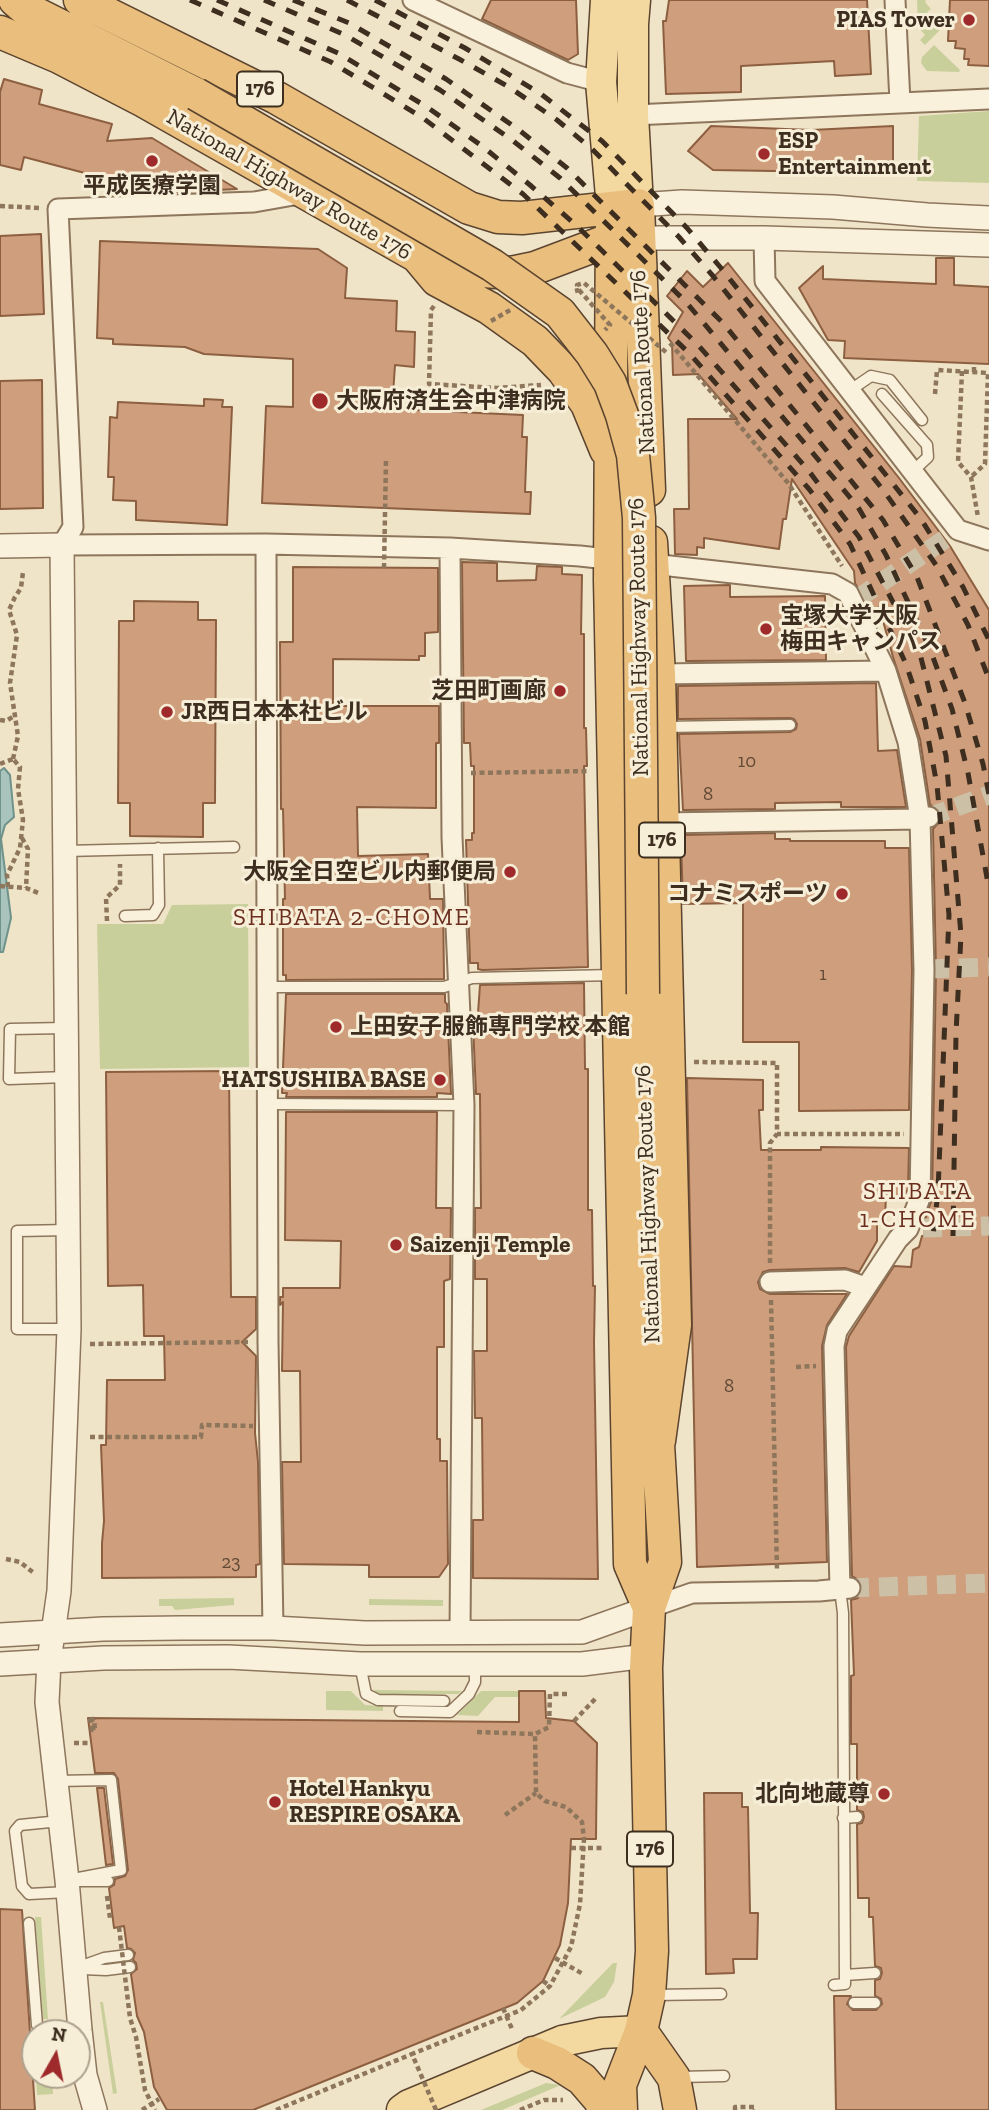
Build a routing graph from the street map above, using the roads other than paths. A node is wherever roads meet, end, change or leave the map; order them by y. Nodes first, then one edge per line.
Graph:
1 (15, 0) edge
2 (80, 0) edge
3 (413, 0) edge
4 (606, 0) edge
5 (635, 0) edge
6 (895, 0) edge
7 (0, 32) edge
8 (601, 82) junction
9 (989, 99) edge
10 (900, 102) junction
11 (634, 115) junction
12 (304, 193) junction
13 (625, 206) junction
14 (989, 218) edge
15 (764, 237) junction
16 (625, 238) junction
17 (989, 245) edge
18 (417, 256) junction
19 (849, 391) junction
20 (882, 394) dead end
21 (922, 420) dead end
22 (611, 468) junction
23 (912, 472) junction
24 (984, 533) edge
25 (266, 544) junction
26 (62, 545) junction
27 (0, 546) edge
28 (450, 548) junction
29 (610, 559) junction
30 (661, 566) junction
31 (886, 671) junction
32 (659, 674) junction
33 (790, 725) dead end
34 (660, 727) junction
35 (925, 818) junction
36 (662, 822) junction
37 (234, 846) dead end
38 (158, 848) junction
39 (65, 851) junction
40 (125, 916) dead end
41 (616, 975) junction
42 (458, 983) junction
43 (267, 987) junction
44 (67, 1027) junction
45 (67, 1077) junction
46 (268, 1104) junction
47 (464, 1105) junction
48 (69, 1230) junction
49 (770, 1282) road end
50 (865, 1287) junction
51 (68, 1336) junction
52 (659, 1441) junction
53 (845, 1588) junction
54 (649, 1608) junction
55 (273, 1628) junction
56 (52, 1633) junction
57 (460, 1633) junction
58 (0, 1635) edge
59 (646, 1656) junction
60 (49, 1661) junction
61 (0, 1664) edge
62 (360, 1664) junction
63 (475, 1664) junction
64 (444, 1701) dead end
65 (400, 1711) dead end
66 (56, 1781) junction
67 (857, 1817) dead end
68 (843, 1818) junction
69 (60, 1821) junction
70 (108, 1881) dead end
71 (68, 1886) junction
72 (29, 1923) dead end
73 (128, 1955) dead end
74 (130, 1967) dead end
75 (75, 1968) junction
76 (875, 1973) dead end
77 (845, 1975) junction
78 (834, 1985) dead end
79 (721, 1994) dead end
80 (649, 1995) junction
81 (854, 2003) dead end
82 (876, 2003) dead end
83 (37, 2019) edge
84 (79, 2019) edge
85 (641, 2031) junction
86 (533, 2053) junction
87 (724, 2076) dead end
88 (674, 2078) junction
89 (89, 2089) edge
90 (95, 2110) edge
91 (402, 2110) edge
92 (604, 2110) edge
93 (621, 2110) edge
94 (680, 2110) edge

1 - 52 highway, National Highway Route 176 / 176, bridge
2 - 13 highway, 176
3 - 8 street
4 - 8 main road
5 - 11 main road
6 - 10 street
7 - 12 highway, National Highway Route 176 / 176
8 - 13 main road
9 - 10 street
10 - 11 street
11 - 13 main road
12 - 18 highway, National Highway Route 176 / 176
12 - 26 street
13 - 14 street
13 - 16 highway, National Route 176 / 176
15 - 16 street
15 - 17 street
15 - 19 street
16 - 18 highway, 176
16 - 22 highway, National Route 176 / 176
16 - 30 highway, National Route 176 / 176
18 - 22 highway, National Highway Route 176 / 176
19 - 21 lane
19 - 23 street
20 - 23 lane
22 - 29 highway, National Highway Route 176 / 176
23 - 24 street
25 - 26 street
25 - 28 street
25 - 43 street
26 - 27 street
26 - 39 street
28 - 29 street
28 - 42 street
29 - 30 street
29 - 41 highway, National Highway Route 176 / 176
30 - 31 street
30 - 32 highway, National Route 176 / 176
31 - 32 street
31 - 35 street
32 - 34 highway, National Route 176 / 176
33 - 34 lane
34 - 36 highway, National Route 176 / 176
35 - 36 street
35 - 50 street
36 - 52 highway, National Route 176 / 176
37 - 38 lane
38 - 39 lane
38 - 40 lane
39 - 44 street
41 - 42 lane
41 - 54 highway, National Highway Route 176 / 176
42 - 43 lane
42 - 47 street
43 - 46 street
44 - 45 street
44 - 45 lane
45 - 48 street
46 - 47 lane
46 - 55 street
47 - 57 street
48 - 51 street
48 - 51 lane
49 - 50 street
50 - 53 street
51 - 56 street
52 - 54 highway, National Highway Route 176 / 176
53 - 54 street
53 - 68 lane
54 - 57 street
54 - 59 highway, National Highway Route 176 / 176
55 - 56 street
55 - 57 street
56 - 58 street
56 - 60 street
59 - 63 street
59 - 80 highway, National Highway Route 176 / 176
60 - 61 street
60 - 62 street
60 - 66 street
62 - 63 street
62 - 64 lane
63 - 65 lane
66 - 69 street
66 - 71 lane
67 - 68 lane
68 - 77 lane
69 - 71 street
69 - 71 lane
70 - 71 lane
71 - 75 street
72 - 83 lane
73 - 75 lane
74 - 75 lane
75 - 84 street
76 - 77 lane
77 - 78 lane
79 - 80 lane
80 - 85 highway, National Highway Route 176 / 176
81 - 82 lane
85 - 86 main road
85 - 88 highway
85 - 93 highway, National Highway Route 176 / 176
86 - 91 main road
86 - 92 highway
87 - 88 lane
88 - 94 highway
89 - 90 street

